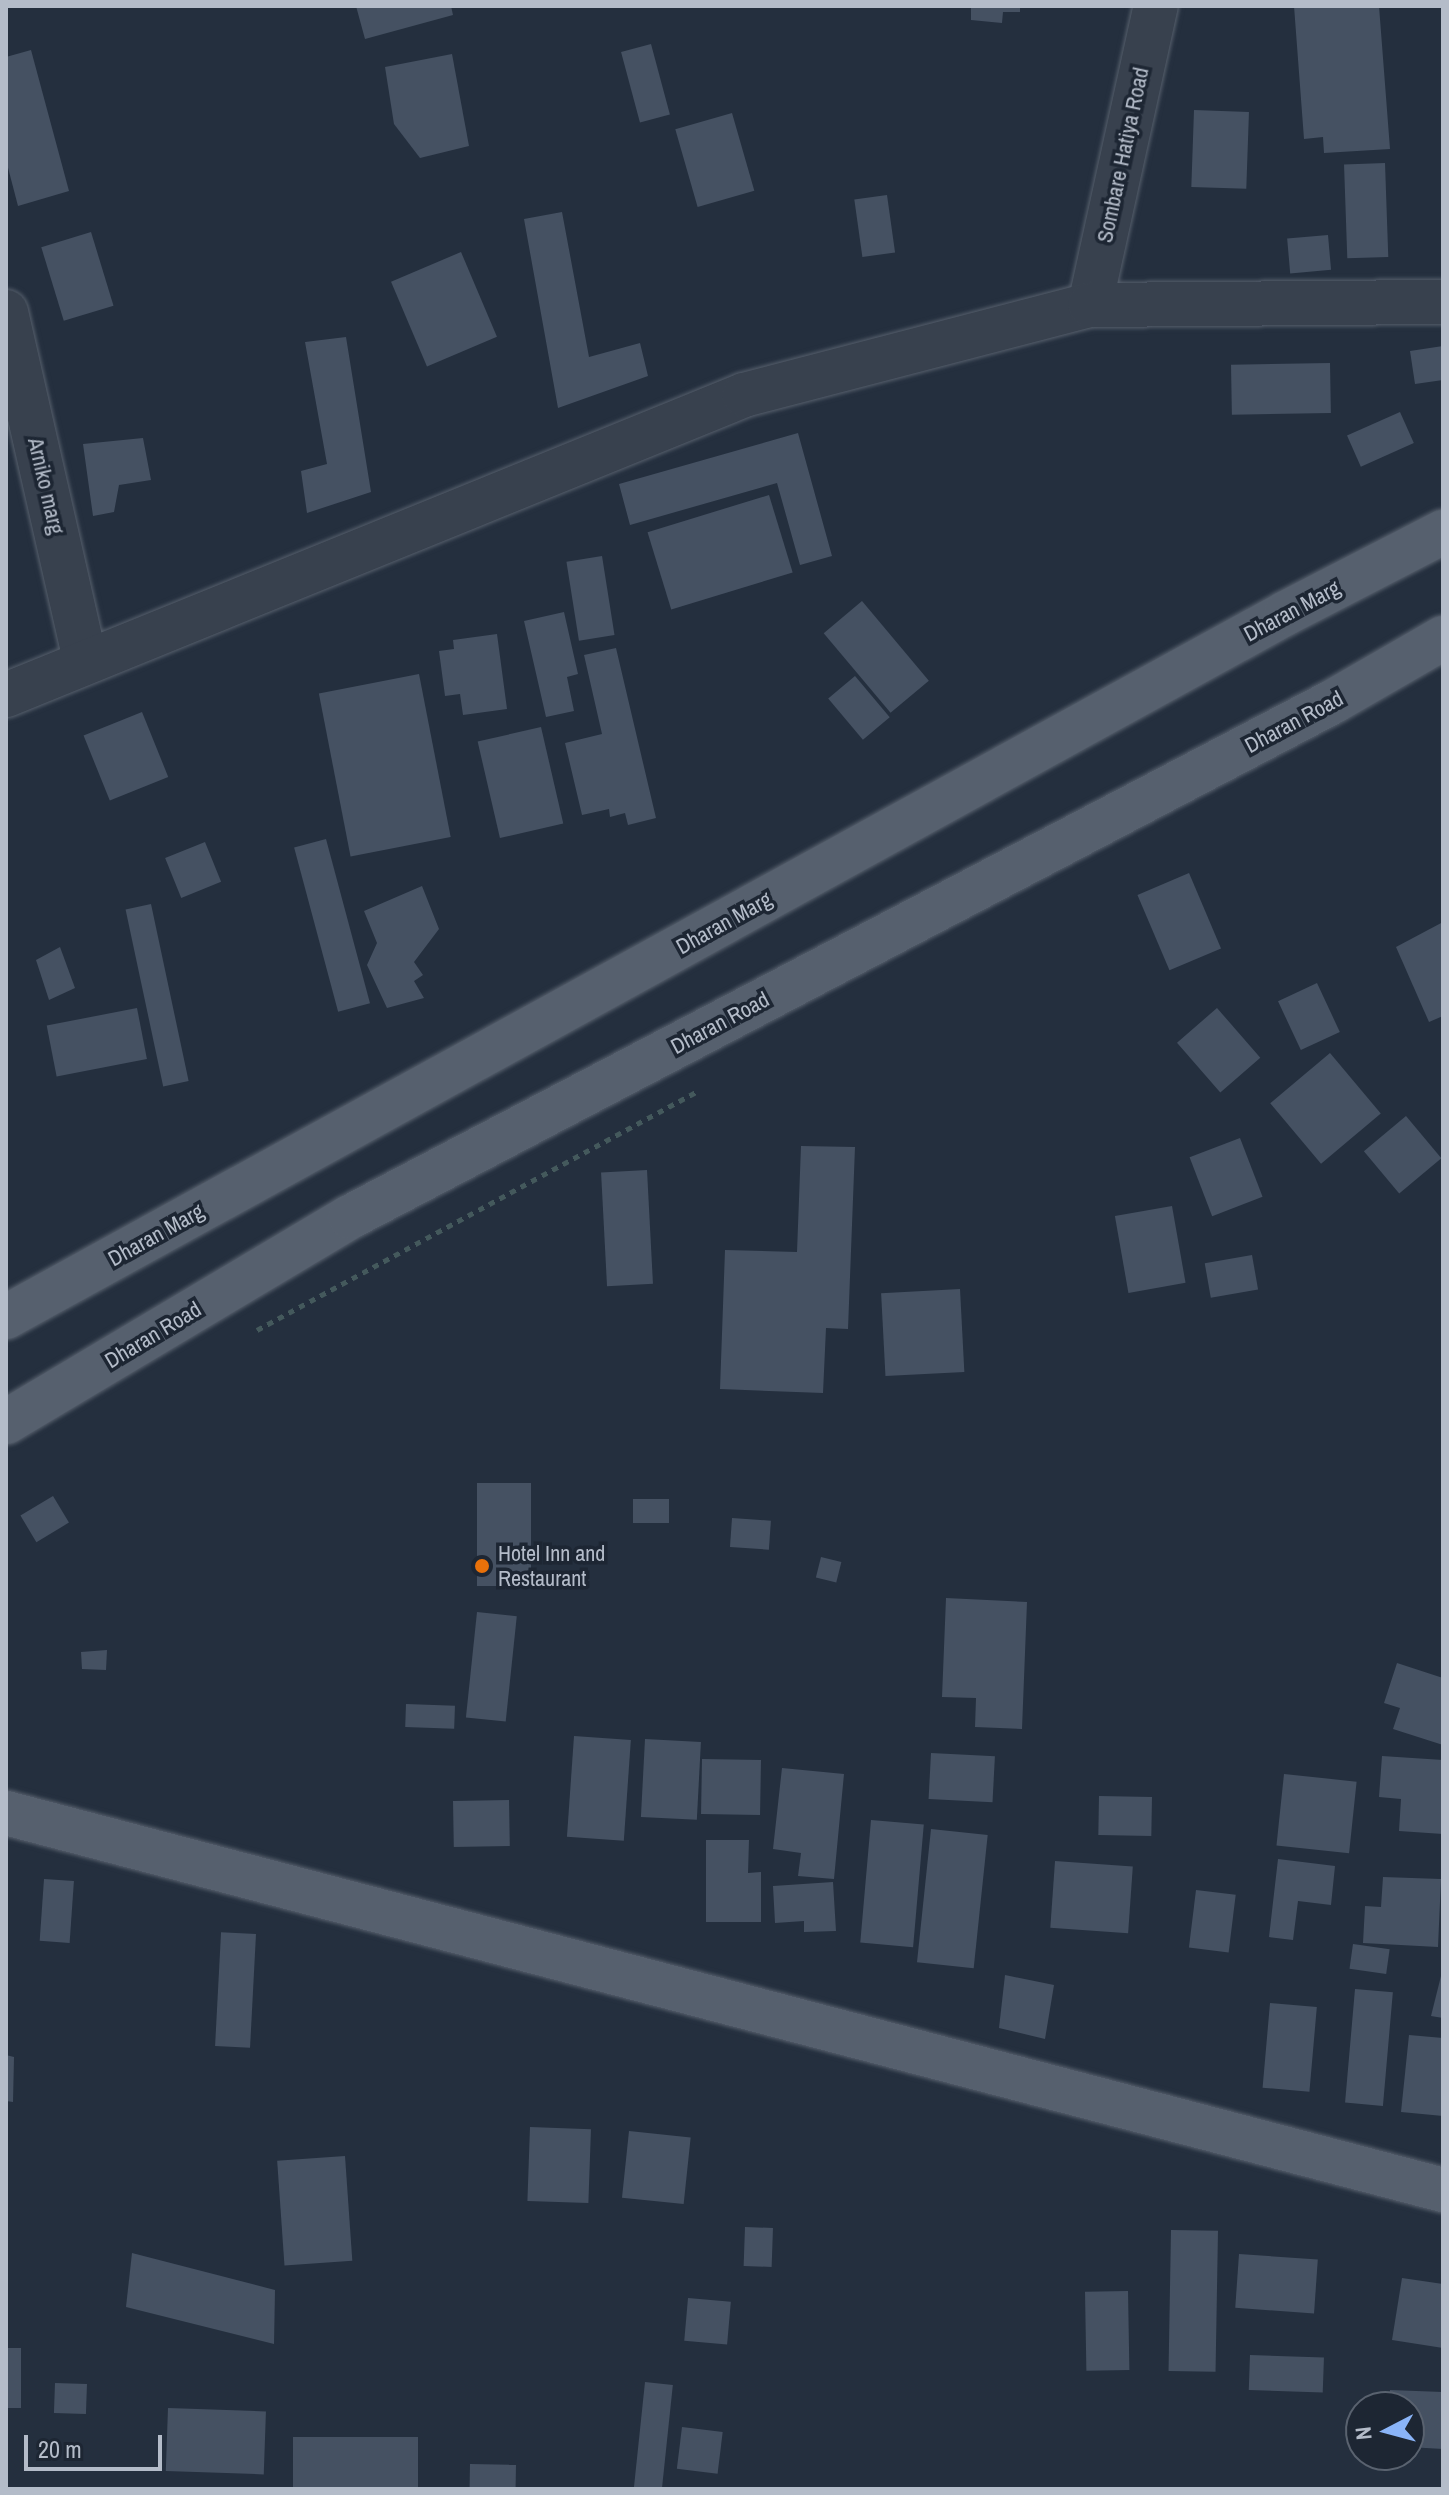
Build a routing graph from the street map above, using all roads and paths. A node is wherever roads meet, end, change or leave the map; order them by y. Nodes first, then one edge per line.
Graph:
1 (1156, 6) edge
2 (1443, 302) edge
3 (1090, 305) junction
4 (6, 312) edge
5 (1443, 532) edge
6 (1443, 638) edge
7 (85, 659) junction
8 (6, 695) edge
9 (705, 1086) dead end
10 (6, 1317) edge
11 (254, 1332) dead end
12 (6, 1422) edge
13 (6, 1813) edge
14 (1443, 2190) edge

1 - 3 street, Sombare Hatiya Road
2 - 3 street
3 - 7 street
4 - 7 street, Arniko marg
5 - 10 main road, Dharan Marg
6 - 12 main road, Dharan Road
7 - 8 street
9 - 11 path
13 - 14 main road

